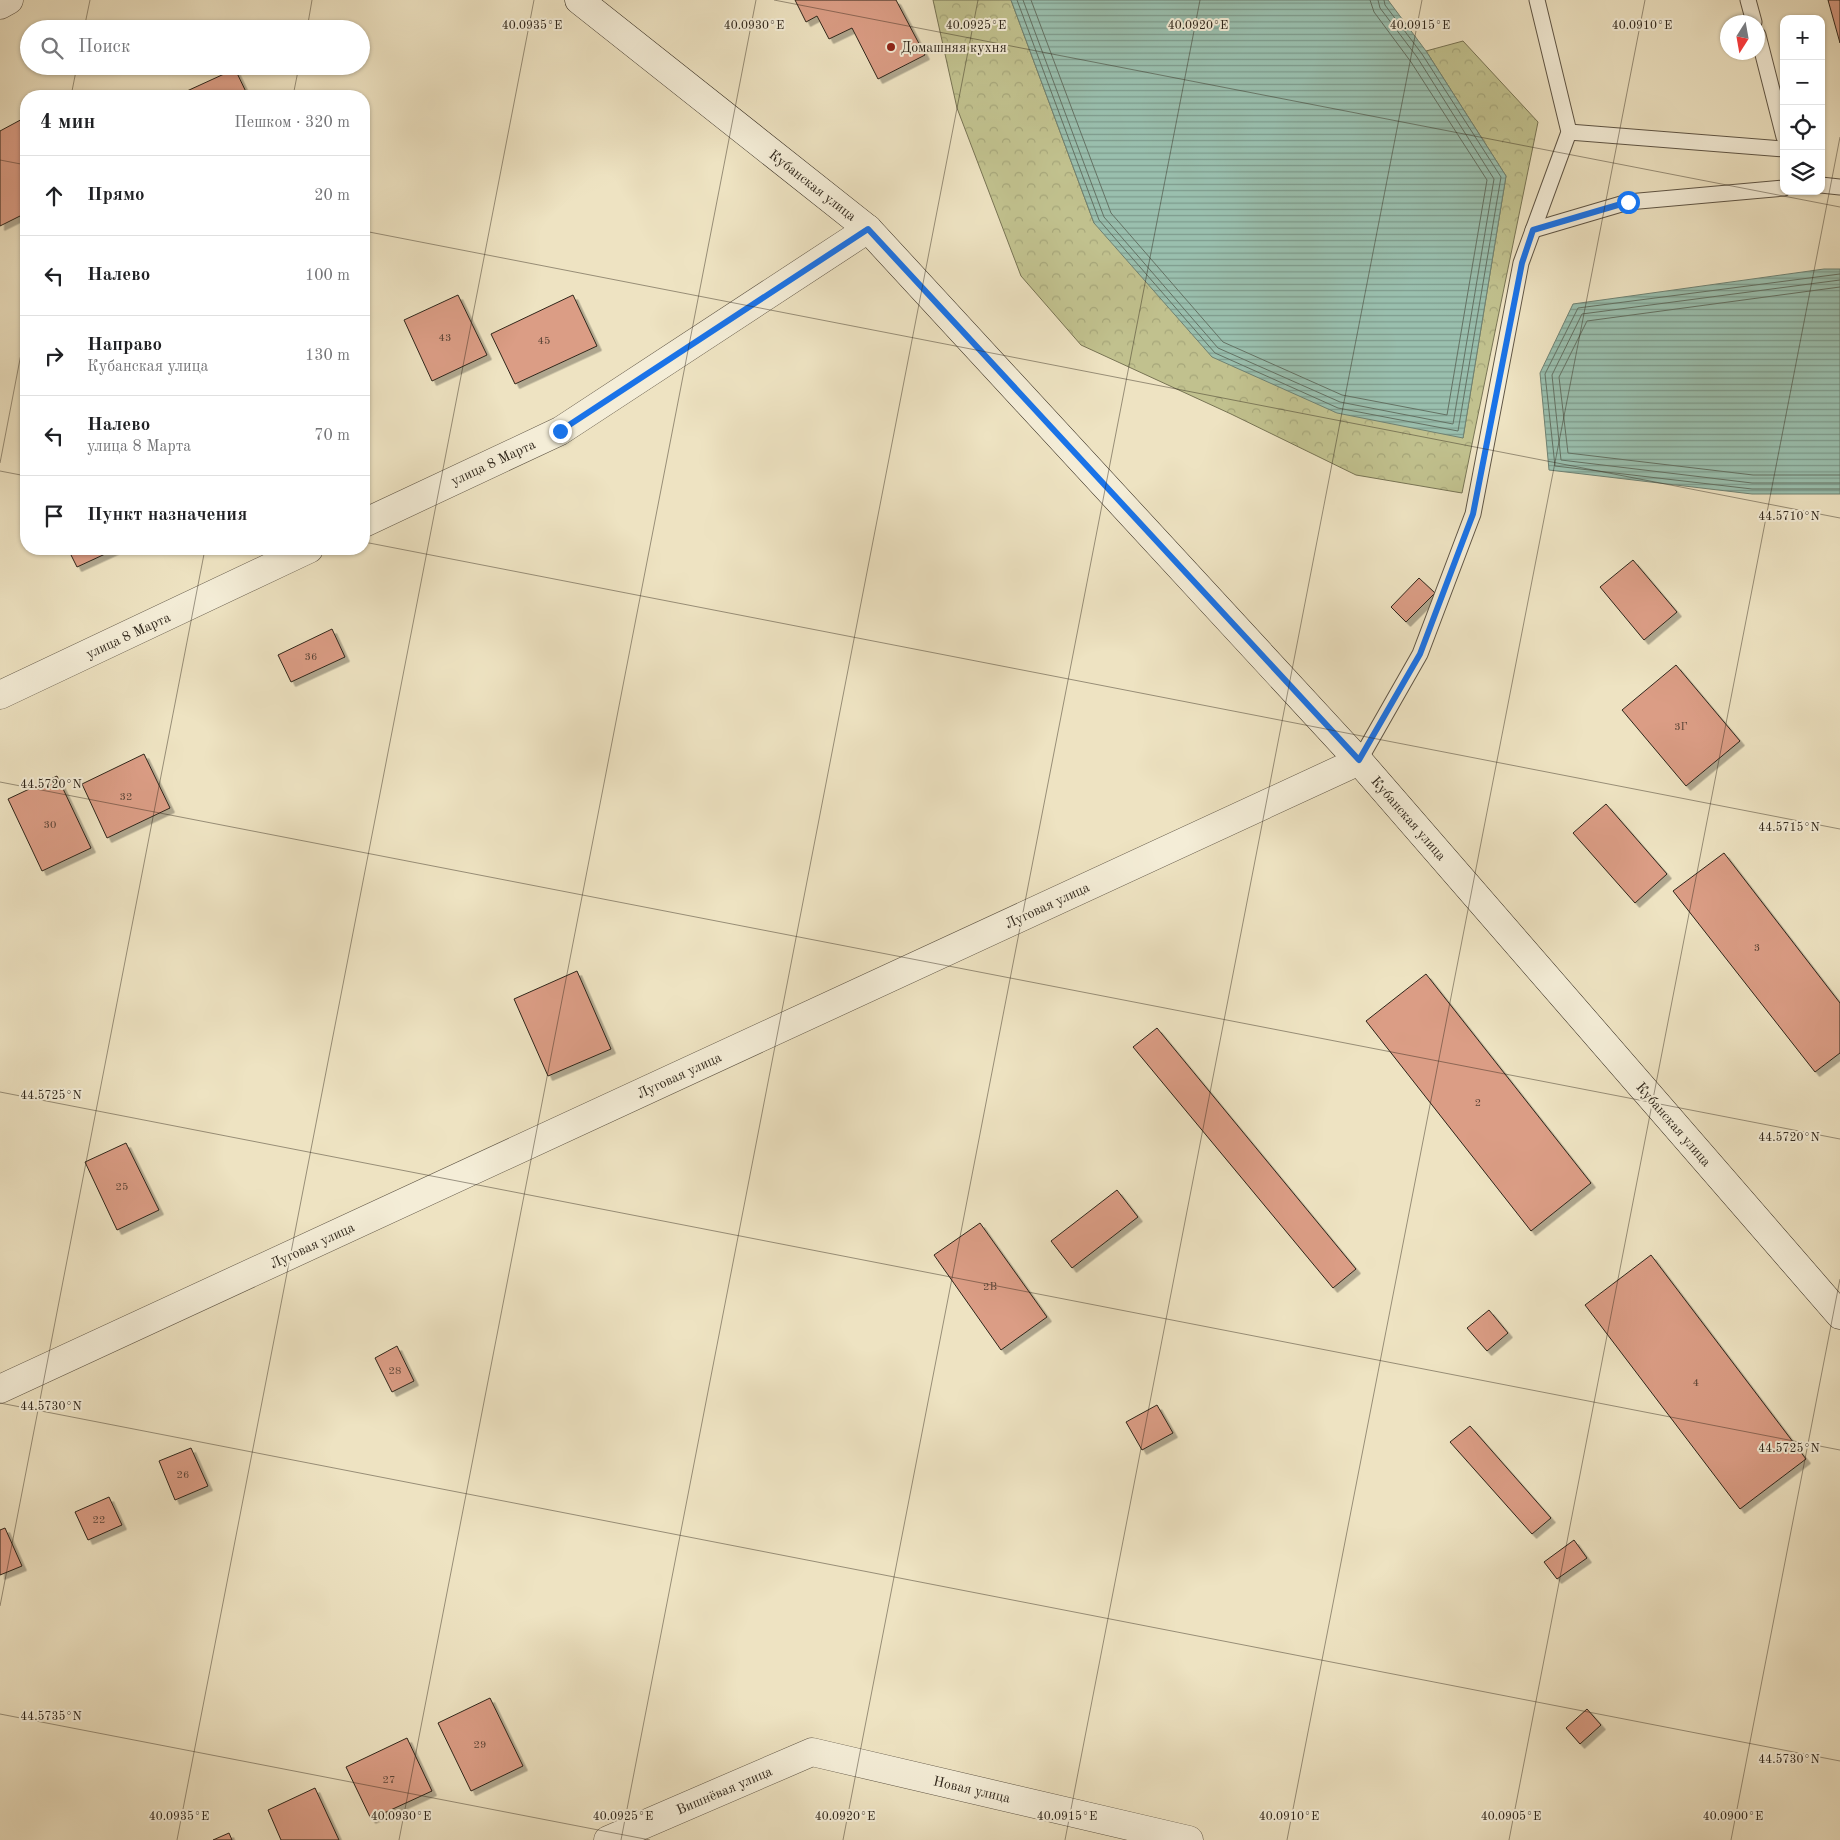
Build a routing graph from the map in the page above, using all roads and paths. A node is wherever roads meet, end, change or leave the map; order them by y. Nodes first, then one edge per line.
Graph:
1 (9, 0) edge
2 (579, 0) edge
3 (1537, 0) edge
4 (1748, 0) edge
5 (0, 5) edge
6 (1752, 15) edge
7 (1764, 60) edge
8 (1780, 121) edge
9 (1569, 132) junction
10 (1780, 149) edge
11 (1825, 185) edge
12 (1840, 187) edge
13 (1780, 188) edge
14 (868, 229) junction
15 (1533, 230) junction
16 (370, 520) edge
17 (296, 555) edge
18 (0, 695) edge
19 (1359, 760) junction
20 (1840, 1315) edge
21 (0, 1389) edge
22 (812, 1752) joint
23 (608, 1840) edge
24 (1189, 1840) edge

1 - 5 street
2 - 14 street, Кубанская улица
3 - 9 lane
4 - 6 lane
7 - 8 lane
9 - 10 lane
9 - 15 lane
11 - 12 lane
13 - 15 lane
14 - 16 street, улица 8 Марта
14 - 19 street, Кубанская улица
15 - 19 lane
17 - 18 street, улица 8 Марта
19 - 20 street, Кубанская улица
19 - 21 street, Луговая улица
22 - 23 street, Вишнёвая улица
22 - 24 street, Новая улица

